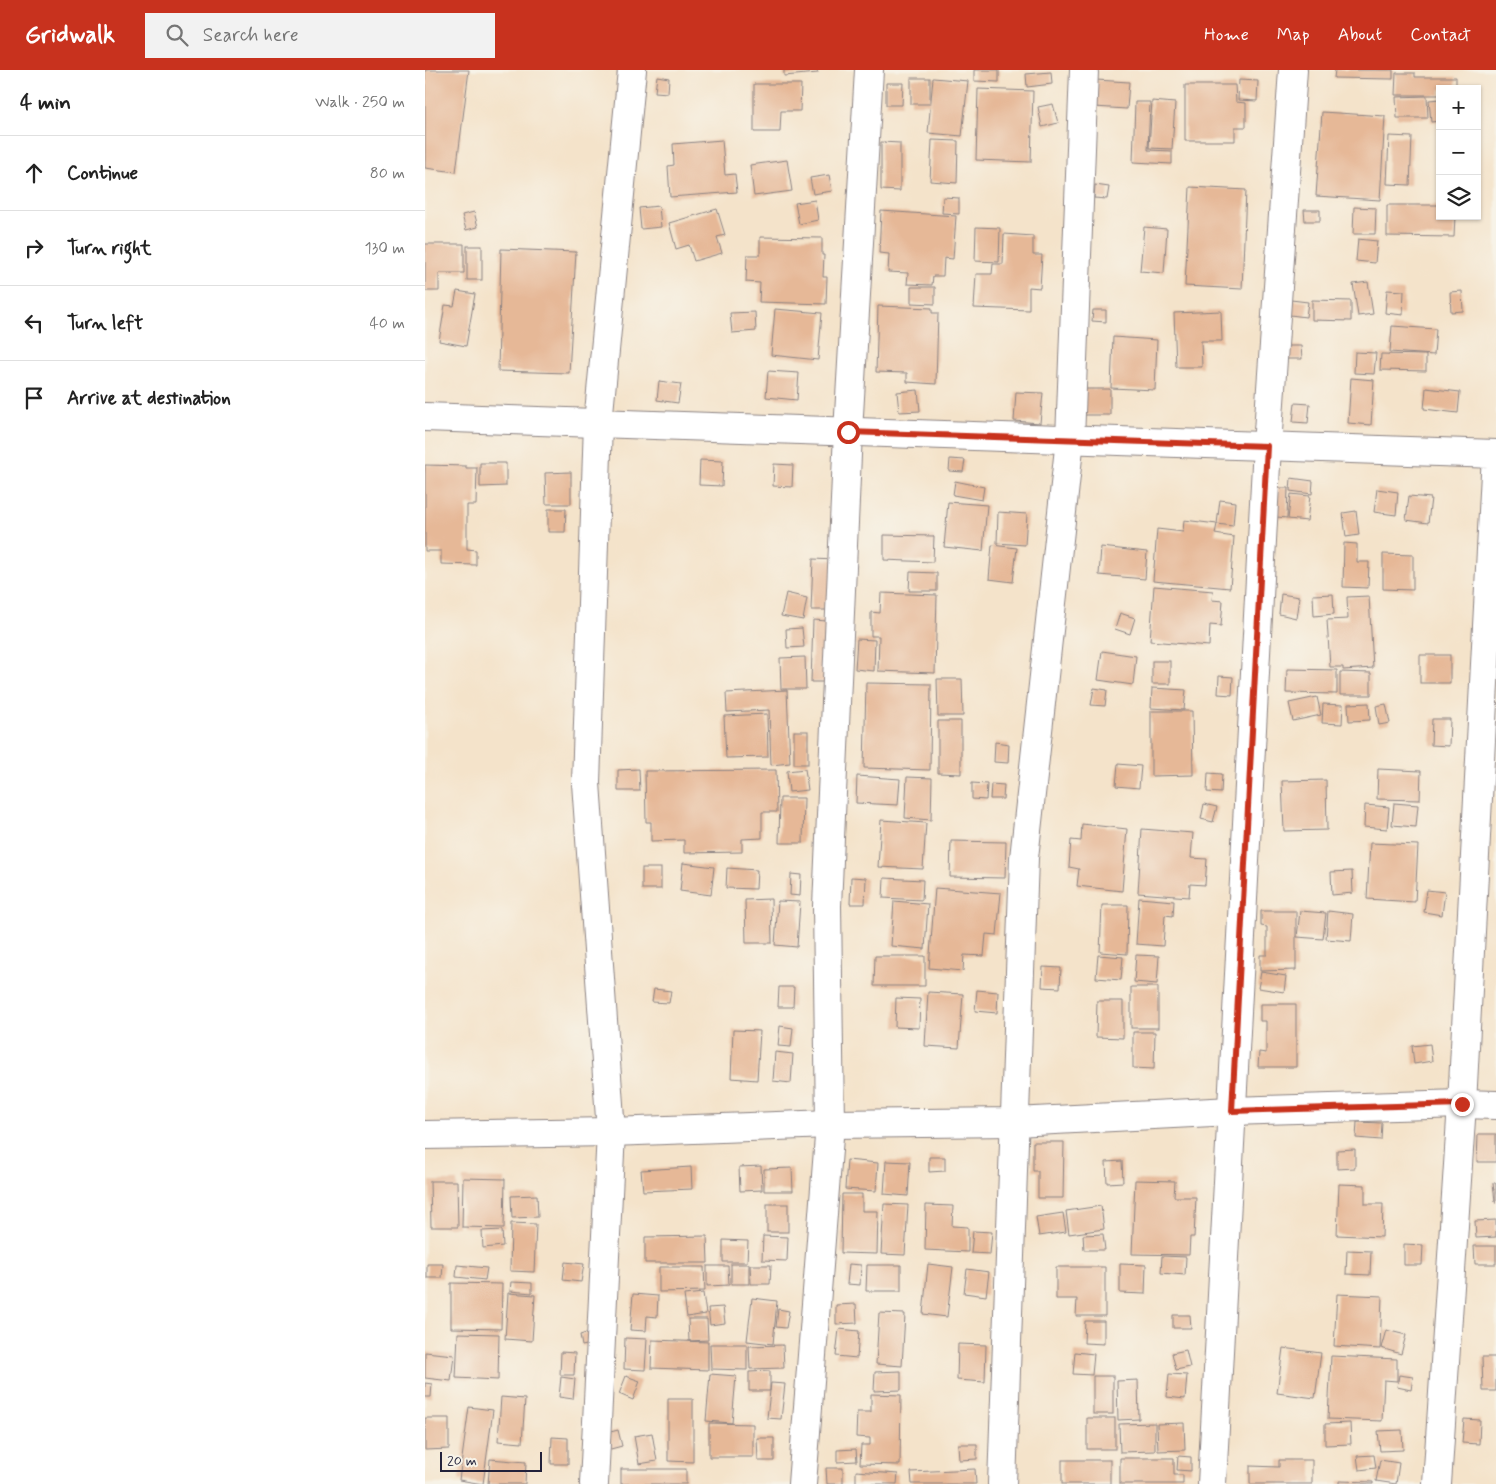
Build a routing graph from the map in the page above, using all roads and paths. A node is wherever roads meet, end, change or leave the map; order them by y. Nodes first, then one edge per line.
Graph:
1 (633, 70) edge
2 (869, 70) edge
3 (1084, 70) edge
4 (1293, 70) edge
5 (425, 417) edge
6 (598, 423) junction
7 (848, 432) junction
8 (1070, 439) junction
9 (1267, 446) junction
10 (1462, 1104) junction
11 (1496, 1104) edge
12 (1232, 1111) junction
13 (1015, 1122) junction
14 (829, 1124) junction
15 (611, 1132) junction
16 (425, 1135) edge
17 (594, 1484) edge
18 (802, 1484) edge
19 (1002, 1484) edge
20 (1212, 1484) edge
21 (1437, 1484) edge

1 - 6 street
2 - 7 street
3 - 8 street
4 - 9 street
5 - 6 street
6 - 7 street
6 - 15 street
7 - 8 street
7 - 14 street
8 - 9 street
8 - 13 street
9 - 10 street
9 - 12 street
10 - 11 street
10 - 12 street
10 - 21 street
12 - 13 street
12 - 20 street
13 - 14 street
13 - 19 street
14 - 15 street
14 - 18 street
15 - 16 street
15 - 17 street

